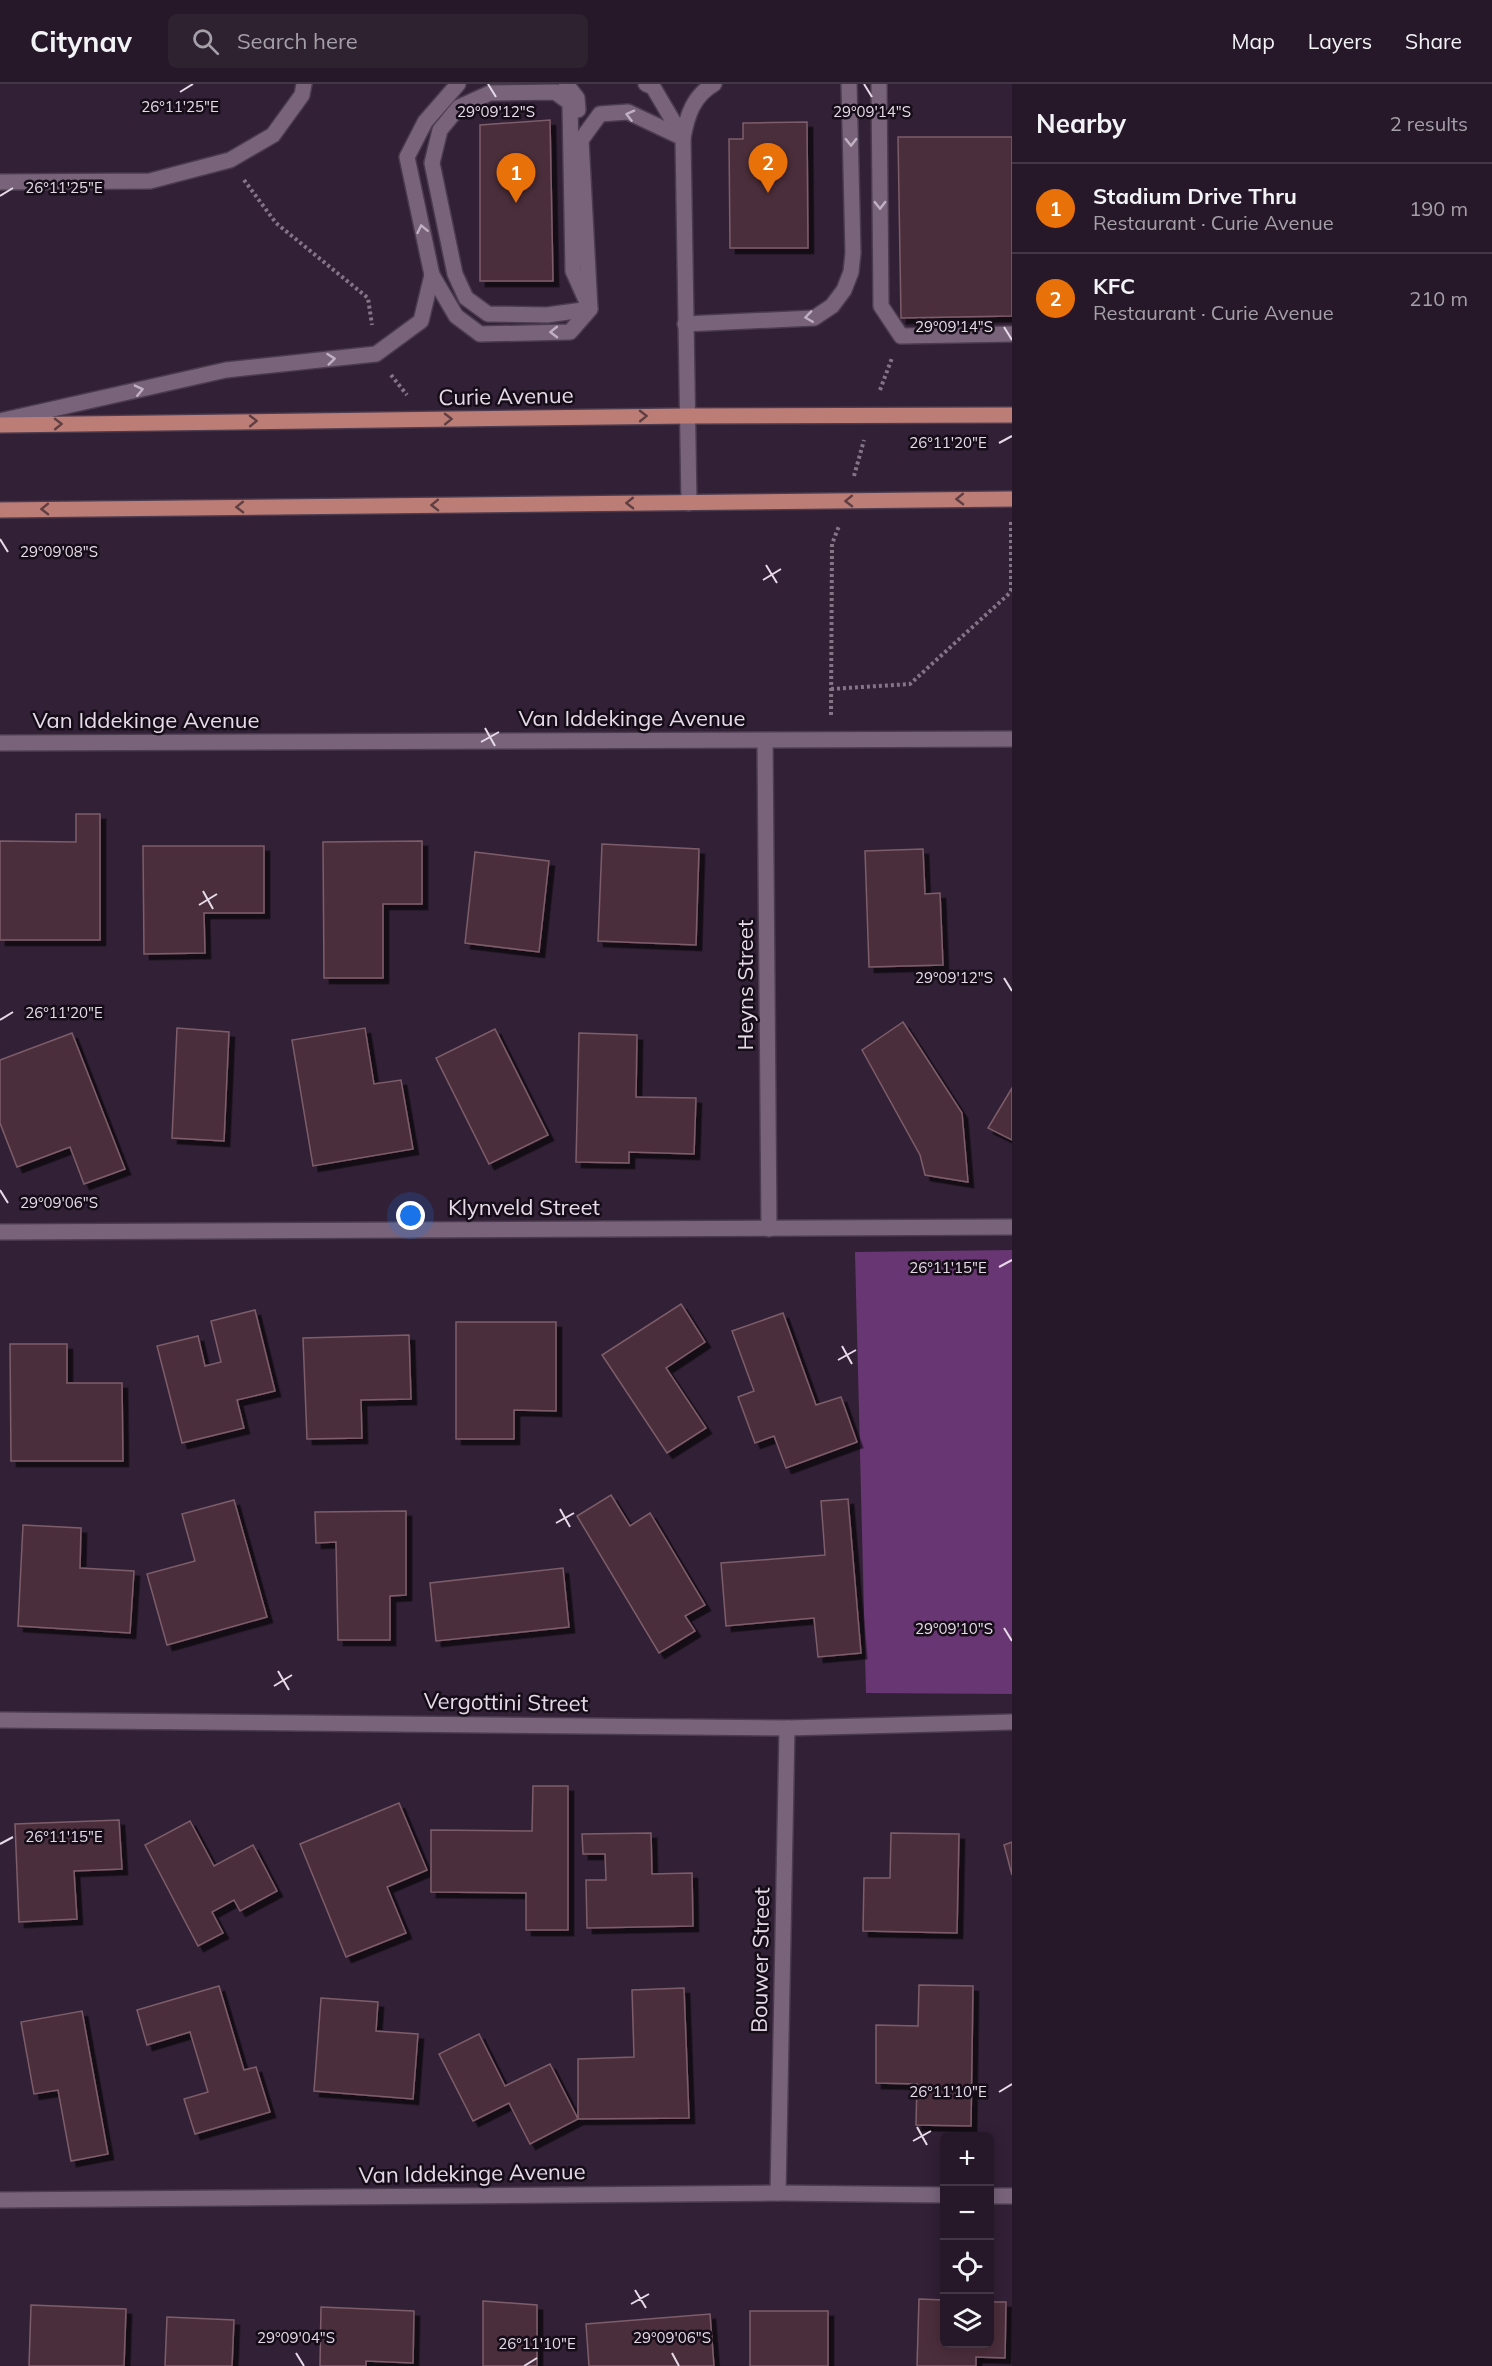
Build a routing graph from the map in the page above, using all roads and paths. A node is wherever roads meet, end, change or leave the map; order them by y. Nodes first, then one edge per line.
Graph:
1 (304, 84) edge
2 (458, 84) edge
3 (566, 84) edge
4 (646, 84) edge
5 (714, 84) edge
6 (849, 84) edge
7 (879, 84) edge
8 (683, 138) junction
9 (581, 140) junction
10 (230, 160) junction
11 (0, 182) edge
12 (432, 275) junction
13 (591, 309) junction
14 (685, 324) junction
15 (1012, 334) edge
16 (901, 336) junction
17 (376, 354) junction
18 (1012, 415) edge
19 (687, 416) junction
20 (870, 416) junction
21 (425, 419) junction
22 (0, 423) edge
23 (1012, 499) edge
24 (848, 501) junction
25 (689, 503) junction
26 (0, 510) edge
27 (1012, 591) edge
28 (831, 690) junction
29 (1012, 739) edge
30 (831, 740) junction
31 (765, 741) junction
32 (0, 743) edge
33 (1012, 1227) edge
34 (769, 1228) junction
35 (0, 1232) edge
36 (0, 1720) edge
37 (1012, 1722) edge
38 (787, 1728) junction
39 (778, 2193) junction
40 (940, 2195) edge
41 (994, 2196) edge
42 (1012, 2196) edge
43 (0, 2200) edge

1 - 10 street
12 -> 2 street
3 - 9 street
4 - 8 street
5 - 8 street
6 -> 14 street
7 -> 16 street
8 -> 9 street
8 - 14 street
9 - 13 street
10 - 11 street
10 - 17 path
13 -> 12 street
12 - 17 street
13 - 13 street
14 - 19 street
15 - 16 street
16 - 20 path
17 - 21 path
22 -> 17 street
18 - 20 main road, Curie Avenue
19 - 20 main road, Curie Avenue
21 -> 19 main road, Curie Avenue
19 - 25 street
20 - 24 path
22 -> 21 main road, Curie Avenue
23 -> 24 main road
23 - 27 path
24 - 25 main road
24 - 28 path
25 -> 26 main road
27 - 28 path
28 - 30 path
29 - 30 street, Van Iddekinge Avenue
30 - 31 street, Van Iddekinge Avenue
31 - 32 street, Van Iddekinge Avenue
31 - 34 street, Heyns Street
33 - 34 street, Klynveld Street
34 - 35 street, Klynveld Street
36 - 38 street, Vergottini Street
37 - 38 street, Vergottini Street
38 - 39 street, Bouwer Street
39 - 40 street, Van Iddekinge Avenue
39 - 43 street, Van Iddekinge Avenue
41 - 42 street

